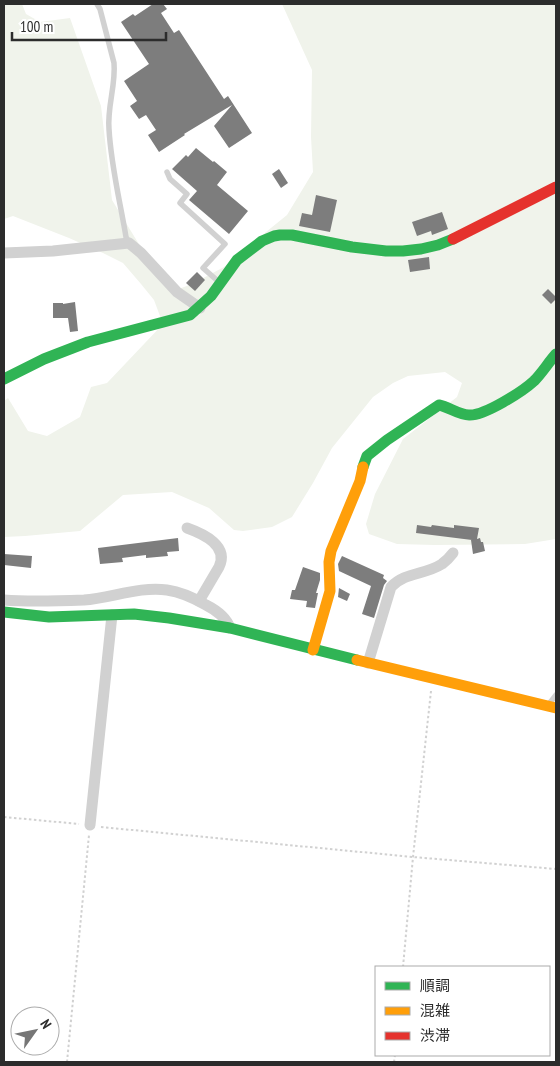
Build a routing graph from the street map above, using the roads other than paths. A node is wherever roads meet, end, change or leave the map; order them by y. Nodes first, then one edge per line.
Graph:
1 (97, 4) edge
2 (167, 172) dead end
3 (556, 187) edge
4 (129, 243) junction
5 (4, 253) edge
6 (220, 284) junction
7 (200, 308) junction
8 (556, 354) edge
9 (4, 379) edge
10 (188, 528) dead end
11 (453, 554) dead end
12 (4, 600) edge
13 (199, 601) junction
14 (4, 612) edge
15 (112, 615) junction
16 (230, 628) junction
17 (313, 650) junction
18 (368, 663) junction
19 (556, 695) edge
20 (552, 707) edge
21 (90, 826) road end

1 - 4 lane
2 - 6 lane
3 - 6 street
4 - 5 street
4 - 7 street
6 - 7 street
7 - 9 street
8 - 17 street
10 - 13 street
11 - 18 street
12 - 13 street
13 - 16 street
14 - 15 street
15 - 16 street
15 - 21 street
16 - 17 street
17 - 18 street
18 - 20 street
19 - 20 lane

